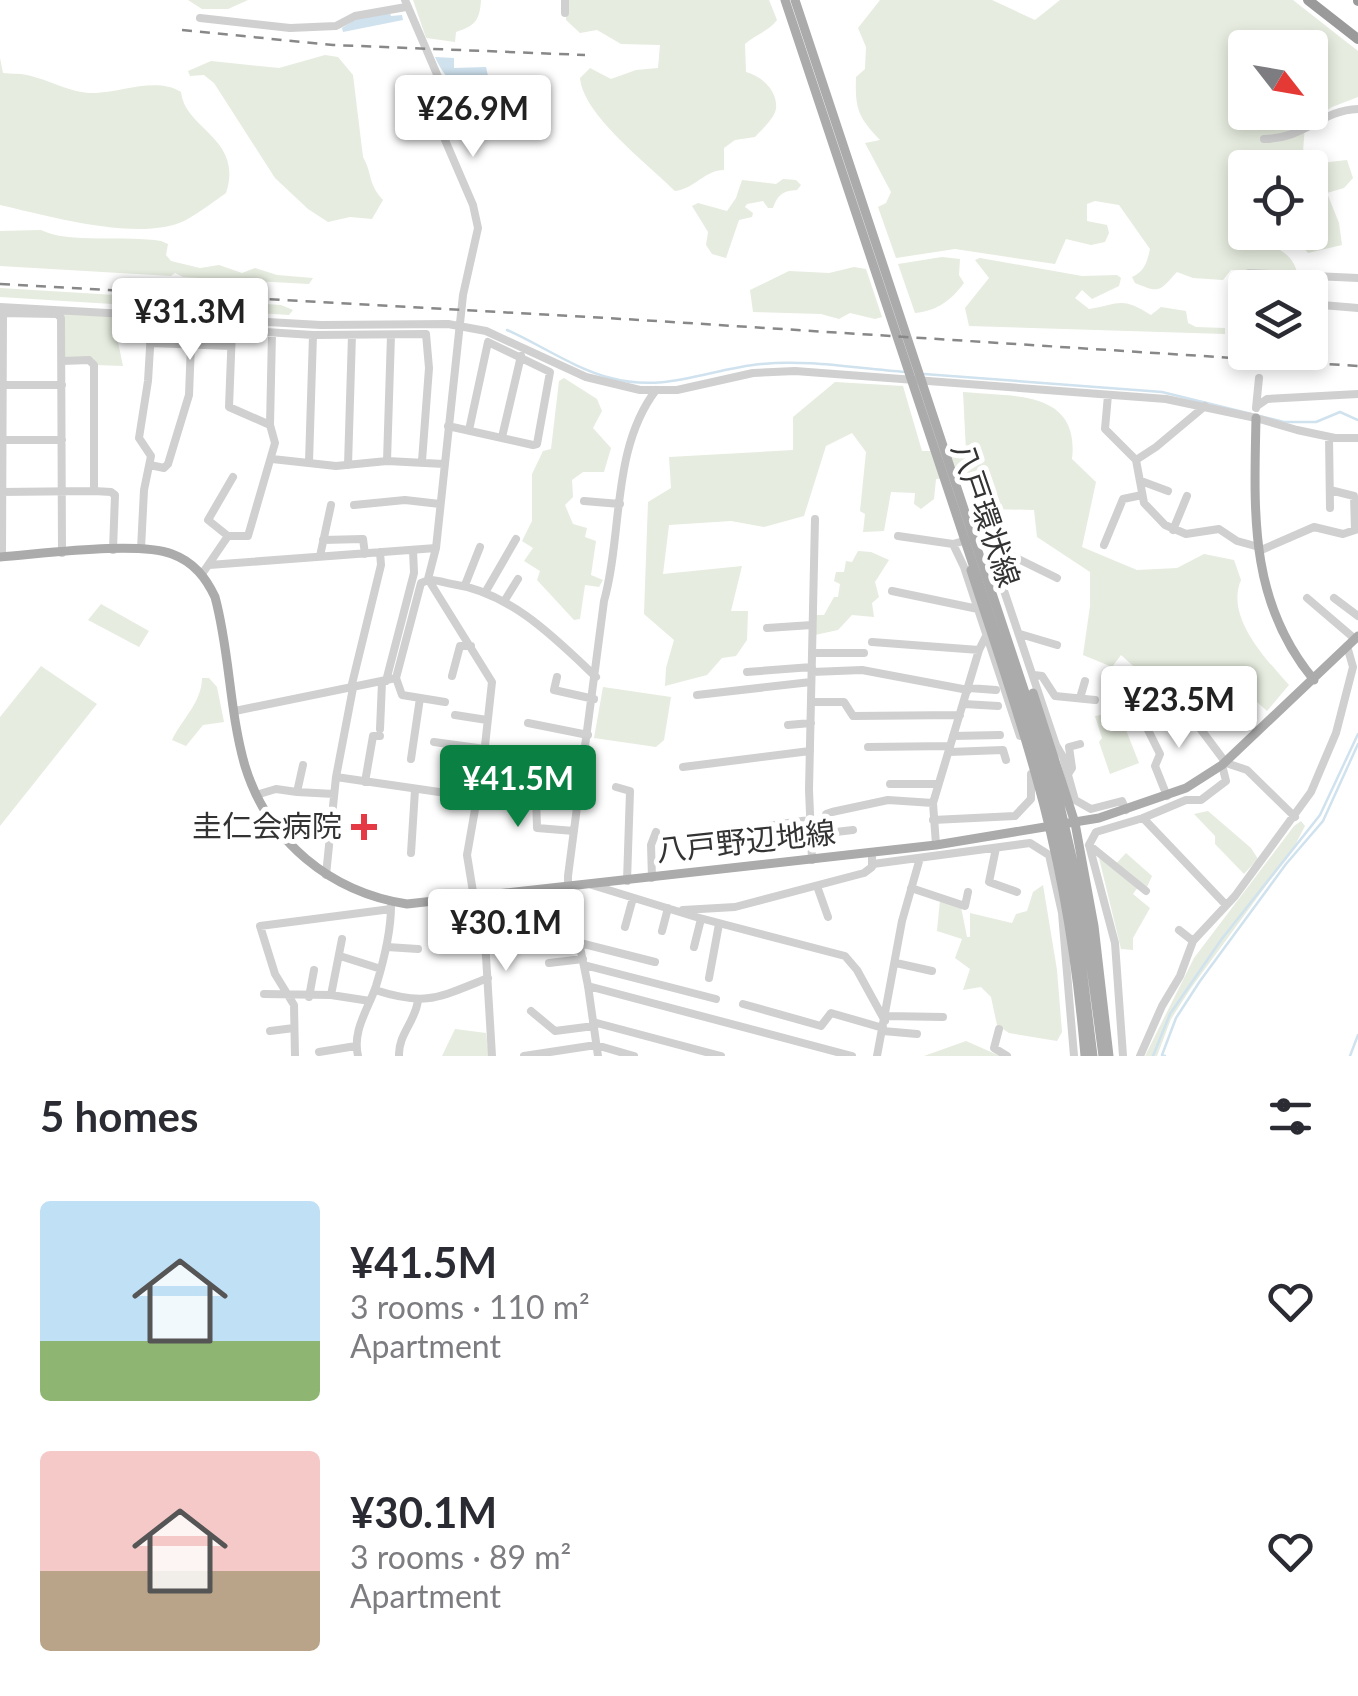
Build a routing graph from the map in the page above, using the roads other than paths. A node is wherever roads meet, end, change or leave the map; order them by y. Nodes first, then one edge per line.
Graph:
1 (565, 0) edge
2 (785, 0) edge
3 (796, 0) edge
4 (1308, 0) edge
5 (1320, 0) edge
6 (405, 4) edge
7 (565, 13) dead end
8 (200, 18) dead end
9 (1358, 37) edge
10 (1358, 109) edge
11 (1264, 139) dead end
12 (856, 192) junction
13 (1328, 277) edge
14 (1358, 278) edge
15 (1328, 306) edge
16 (1358, 308) edge
17 (1, 311) edge
18 (152, 315) junction
19 (459, 325) junction
20 (272, 333) junction
21 (390, 334) junction
22 (312, 335) junction
23 (352, 336) junction
24 (150, 343) junction
25 (191, 344) junction
26 (231, 346) junction
27 (521, 356) junction
28 (62, 361) junction
29 (1259, 378) dead end
30 (1, 385) edge
31 (62, 385) junction
32 (656, 390) junction
33 (1358, 394) edge
34 (1108, 395) junction
35 (1205, 406) junction
36 (1257, 406) junction
37 (1256, 418) junction
38 (270, 425) junction
39 (448, 426) junction
40 (469, 430) junction
41 (1329, 437) junction
42 (502, 438) junction
43 (938, 438) junction
44 (1358, 438) edge
45 (1, 440) edge
46 (62, 440) junction
47 (272, 459) junction
48 (1136, 460) junction
49 (387, 461) junction
50 (309, 462) junction
51 (422, 462) junction
52 (444, 464) junction
53 (150, 465) junction
54 (348, 465) junction
55 (946, 476) junction
56 (233, 477) dead end
57 (1141, 481) junction
58 (958, 486) junction
59 (94, 490) junction
60 (1330, 490) junction
61 (1168, 491) dead end
62 (1, 492) edge
63 (62, 492) junction
64 (1142, 495) junction
65 (1188, 496) dead end
66 (584, 500) dead end
67 (354, 504) dead end
68 (440, 504) junction
69 (620, 504) junction
70 (331, 506) dead end
71 (1330, 508) dead end
72 (814, 519) dead end
73 (1173, 530) junction
74 (1357, 530) edge
75 (228, 536) junction
76 (898, 536) dead end
77 (516, 538) dead end
78 (323, 540) junction
79 (955, 544) junction
80 (1104, 546) dead end
81 (436, 548) junction
82 (480, 548) dead end
83 (141, 549) junction
84 (1259, 549) junction
85 (113, 550) junction
86 (413, 550) junction
87 (380, 552) junction
88 (993, 552) junction
89 (62, 553) junction
90 (366, 554) junction
91 (320, 556) junction
92 (1, 557) edge
93 (1018, 559) junction
94 (205, 570) junction
95 (1057, 578) dead end
96 (428, 579) junction
97 (518, 579) dead end
98 (466, 586) junction
99 (1004, 586) junction
100 (486, 591) junction
101 (892, 591) dead end
102 (1307, 598) dead end
103 (1334, 598) dead end
104 (505, 600) junction
105 (978, 609) junction
106 (1358, 616) edge
107 (812, 624) junction
108 (767, 628) dead end
109 (1020, 634) junction
110 (986, 636) junction
111 (1353, 640) edge
112 (872, 642) dead end
113 (1056, 645) dead end
114 (471, 646) junction
115 (980, 650) junction
116 (812, 653) junction
117 (864, 653) dead end
118 (812, 669) junction
119 (747, 672) dead end
120 (452, 676) dead end
121 (1034, 676) junction
122 (557, 677) dead end
123 (596, 677) junction
124 (396, 678) junction
125 (1314, 680) junction
126 (383, 681) junction
127 (811, 682) junction
128 (1085, 682) dead end
129 (352, 688) junction
130 (969, 689) junction
131 (996, 690) dead end
132 (697, 695) dead end
133 (420, 698) junction
134 (1080, 698) junction
135 (594, 699) junction
136 (1096, 700) dead end
137 (446, 702) dead end
138 (811, 702) junction
139 (964, 704) junction
140 (998, 706) dead end
141 (1184, 707) dead end
142 (236, 711) junction
143 (455, 715) dead end
144 (960, 715) junction
145 (487, 720) junction
146 (528, 722) dead end
147 (811, 723) junction
148 (1032, 723) junction
149 (1145, 724) dead end
150 (788, 725) dead end
151 (588, 735) junction
152 (1000, 735) dead end
153 (434, 742) dead end
154 (951, 744) junction
155 (1080, 744) dead end
156 (868, 748) dead end
157 (485, 749) junction
158 (810, 751) junction
159 (410, 759) dead end
160 (1006, 760) dead end
161 (535, 764) dead end
162 (1224, 764) junction
163 (303, 765) dead end
164 (683, 767) dead end
165 (1068, 774) junction
166 (336, 778) junction
167 (366, 782) junction
168 (890, 784) dead end
169 (938, 784) junction
170 (616, 787) dead end
171 (416, 790) junction
172 (537, 790) junction
173 (298, 792) junction
174 (578, 793) junction
175 (334, 794) junction
176 (256, 795) junction
177 (1167, 796) junction
178 (476, 797) junction
179 (508, 802) dead end
180 (933, 803) junction
181 (1126, 810) junction
182 (1295, 817) junction
183 (1143, 818) junction
184 (809, 820) junction
185 (933, 820) junction
186 (1074, 823) junction
187 (1049, 828) junction
188 (853, 830) dead end
189 (574, 831) junction
190 (656, 832) dead end
191 (826, 832) junction
192 (810, 834) junction
193 (705, 836) dead end
194 (936, 845) junction
195 (1089, 845) junction
196 (996, 848) junction
197 (411, 853) dead end
198 (920, 858) junction
199 (873, 859) junction
200 (812, 860) junction
201 (326, 875) junction
202 (652, 878) junction
203 (627, 881) junction
204 (592, 885) junction
205 (817, 886) junction
206 (568, 888) junction
207 (911, 888) junction
208 (1146, 891) dead end
209 (968, 892) dead end
210 (1017, 892) dead end
211 (475, 898) junction
212 (633, 898) junction
213 (391, 905) junction
214 (1226, 906) junction
215 (671, 909) junction
216 (828, 917) dead end
217 (701, 919) junction
218 (718, 924) junction
219 (626, 927) dead end
220 (1179, 930) dead end
221 (662, 932) dead end
222 (342, 938) dead end
223 (1193, 941) junction
224 (580, 943) junction
225 (387, 947) junction
226 (694, 947) dead end
227 (418, 950) dead end
228 (340, 956) junction
229 (584, 962) junction
230 (655, 962) dead end
231 (896, 962) junction
232 (549, 963) dead end
233 (381, 969) junction
234 (314, 970) dead end
235 (932, 971) dead end
236 (488, 978) junction
237 (709, 978) dead end
238 (588, 986) junction
239 (375, 990) junction
240 (264, 994) dead end
241 (287, 994) junction
242 (332, 995) junction
243 (309, 997) junction
244 (716, 999) dead end
245 (418, 1000) junction
246 (370, 1001) junction
247 (743, 1004) dead end
248 (530, 1011) dead end
249 (942, 1017) dead end
250 (594, 1024) junction
251 (884, 1024) junction
252 (294, 1028) junction
253 (999, 1029) dead end
254 (270, 1030) dead end
255 (917, 1034) dead end
256 (596, 1046) junction
257 (357, 1051) edge
258 (320, 1052) dead end
259 (295, 1056) edge
260 (399, 1056) edge
261 (492, 1056) edge
262 (524, 1056) edge
263 (598, 1056) edge
264 (634, 1056) edge
265 (721, 1056) edge
266 (852, 1056) edge
267 (878, 1056) edge
268 (1008, 1056) edge
269 (1074, 1056) edge
270 (1084, 1056) edge
271 (1094, 1056) edge
272 (1106, 1056) edge
273 (1123, 1056) edge
274 (1140, 1056) edge

1 - 7 street
2 - 12 main road, 八戸環状線
3 - 12 main road, 八戸環状線
4 - 9 highway
5 - 9 highway
6 - 8 street
6 - 19 street
10 - 11 street
12 - 43 main road, 八戸環状線
13 - 14 street
15 - 16 street
17 - 18 street
17 - 28 street
17 - 30 street
18 - 19 street
18 - 24 street
19 - 32 street
19 - 39 street
20 - 22 street
20 - 26 street
20 - 38 street
21 - 23 street
21 - 49 street
21 - 51 street
22 - 23 street
22 - 50 street
23 - 54 street
24 - 25 street
24 - 53 street
25 - 26 street
25 - 53 street
26 - 38 street
27 - 40 street
27 - 42 street
27 - 42 street
28 - 31 street
28 - 59 street
29 - 36 street
30 - 31 street
30 - 45 street
31 - 46 street
32 - 34 street
32 - 69 street
33 - 36 street
34 - 35 street
34 - 48 street
35 - 37 street
35 - 48 street
36 - 37 street
37 - 41 street
37 - 84 main road
38 - 47 street
39 - 40 street
39 - 52 street
40 - 42 street
41 - 44 street
41 - 60 street
43 - 55 main road, 八戸環状線
43 - 58 main road, 八戸環状線
45 - 46 street
45 - 62 street
46 - 63 street
47 - 50 street
47 - 75 street
48 - 57 street
49 - 51 street
49 - 54 street
50 - 54 street
51 - 52 street
52 - 68 street
53 - 83 street
55 - 148 main road, 八戸環状線
55 - 187 main road
56 - 75 street
57 - 61 street
57 - 64 street
58 - 148 main road, 八戸環状線
58 - 186 main road
59 - 63 street
59 - 85 street
60 - 71 street
60 - 74 street
62 - 63 street
62 - 92 street
63 - 89 street
64 - 73 street
64 - 80 street
65 - 73 street
66 - 69 street
67 - 68 street
68 - 81 street
69 - 123 street
70 - 78 street
72 - 107 street
73 - 84 street
74 - 84 street
75 - 94 street
76 - 79 street
77 - 100 street
78 - 90 street
78 - 91 street
79 - 88 street
79 - 105 street
81 - 86 street
81 - 96 street
82 - 98 street
83 - 85 main road
83 - 94 main road
84 - 125 main road
85 - 89 main road
86 - 87 street
86 - 126 street
87 - 90 street
87 - 129 street
88 - 93 street
88 - 99 street
89 - 92 main road
90 - 91 street
91 - 94 street
93 - 95 street
93 - 99 street
94 - 142 main road, 八戸野辺地線
96 - 98 street
96 - 114 street
96 - 124 street
97 - 104 street
98 - 100 street
99 - 109 street
100 - 104 street
101 - 105 street
102 - 111 street
103 - 106 street
104 - 123 street
105 - 110 street
107 - 108 street
107 - 116 street
109 - 113 street
109 - 121 street
110 - 115 street
110 - 185 street
111 - 125 main road, 八戸野辺地線
111 - 182 street
112 - 115 street
114 - 120 street
114 - 145 street
115 - 130 street
116 - 117 street
116 - 118 street
118 - 119 street
118 - 127 street
118 - 130 street
121 - 134 street
121 - 165 street
122 - 135 street
123 - 135 street
124 - 126 street
124 - 133 street
125 - 162 main road, 八戸野辺地線
126 - 129 street
126 - 167 street
127 - 132 street
127 - 138 street
128 - 134 street
129 - 142 street
129 - 166 street
130 - 131 street
130 - 139 street
133 - 137 street
133 - 159 street
134 - 136 street
135 - 151 street
138 - 144 street
138 - 147 street
139 - 140 street
139 - 144 street
141 - 162 street
142 - 176 main road, 八戸野辺地線
143 - 145 street
144 - 154 street
145 - 157 street
146 - 151 street
147 - 150 street
147 - 158 street
148 - 271 main road, 八戸環状線
148 - 272 main road, 八戸環状線
149 - 177 street
151 - 174 street
152 - 154 street
153 - 157 street
154 - 156 street
154 - 160 street
154 - 169 street
155 - 165 street
157 - 178 street
158 - 164 street
158 - 184 street
161 - 172 street
162 - 177 main road, 八戸野辺地線
162 - 182 street
162 - 183 street
163 - 173 street
165 - 181 street
166 - 167 street
166 - 175 street
167 - 171 street
168 - 169 street
169 - 180 street
170 - 203 street
171 - 178 street
171 - 197 street
172 - 174 street
172 - 189 street
173 - 175 street
173 - 176 street
174 - 189 street
175 - 201 street
176 - 201 main road, 八戸野辺地線
177 - 181 main road, 八戸野辺地線
178 - 179 street
178 - 211 street
180 - 185 street
180 - 191 street
181 - 186 main road, 八戸野辺地線
182 - 214 street
183 - 195 street
183 - 214 street
184 - 192 street
184 - 193 street
185 - 194 street
186 - 187 main road, 八戸野辺地線
186 - 272 main road
187 - 194 main road, 八戸野辺地線
187 - 270 main road
188 - 191 street
189 - 206 street
190 - 202 street
191 - 192 street
192 - 200 street
194 - 199 main road, 八戸野辺地線
195 - 208 street
195 - 273 street
196 - 198 street
196 - 210 street
196 - 269 street
198 - 199 street
198 - 207 street
199 - 200 main road, 八戸野辺地線
199 - 205 street
200 - 202 main road, 八戸野辺地線
201 - 213 main road, 八戸野辺地線
202 - 203 main road, 八戸野辺地線
203 - 204 main road, 八戸野辺地線
204 - 206 main road, 八戸野辺地線
204 - 212 street
205 - 215 street
205 - 216 street
206 - 211 main road, 八戸野辺地線
206 - 224 street
207 - 209 street
207 - 231 street
211 - 213 main road, 八戸野辺地線
211 - 236 street
212 - 215 street
212 - 219 street
213 - 225 street
213 - 241 street
214 - 223 street
215 - 217 street
215 - 221 street
217 - 218 street
217 - 226 street
218 - 237 street
218 - 251 street
220 - 223 street
222 - 228 street
223 - 274 street
224 - 229 street
224 - 230 street
225 - 227 street
225 - 233 street
228 - 233 street
228 - 242 street
229 - 232 street
229 - 238 street
229 - 244 street
231 - 235 street
231 - 251 street
233 - 239 street
234 - 243 street
236 - 245 street
236 - 261 street
238 - 250 street
238 - 266 street
239 - 245 street
239 - 246 street
240 - 241 street
241 - 243 street
241 - 252 street
242 - 243 street
242 - 246 street
245 - 260 street
246 - 257 street
247 - 251 street
248 - 250 street
249 - 251 street
250 - 256 street
250 - 265 street
251 - 255 street
251 - 267 street
252 - 254 street
252 - 259 street
253 - 268 street
256 - 262 street
256 - 263 street
256 - 264 street
257 - 258 street

